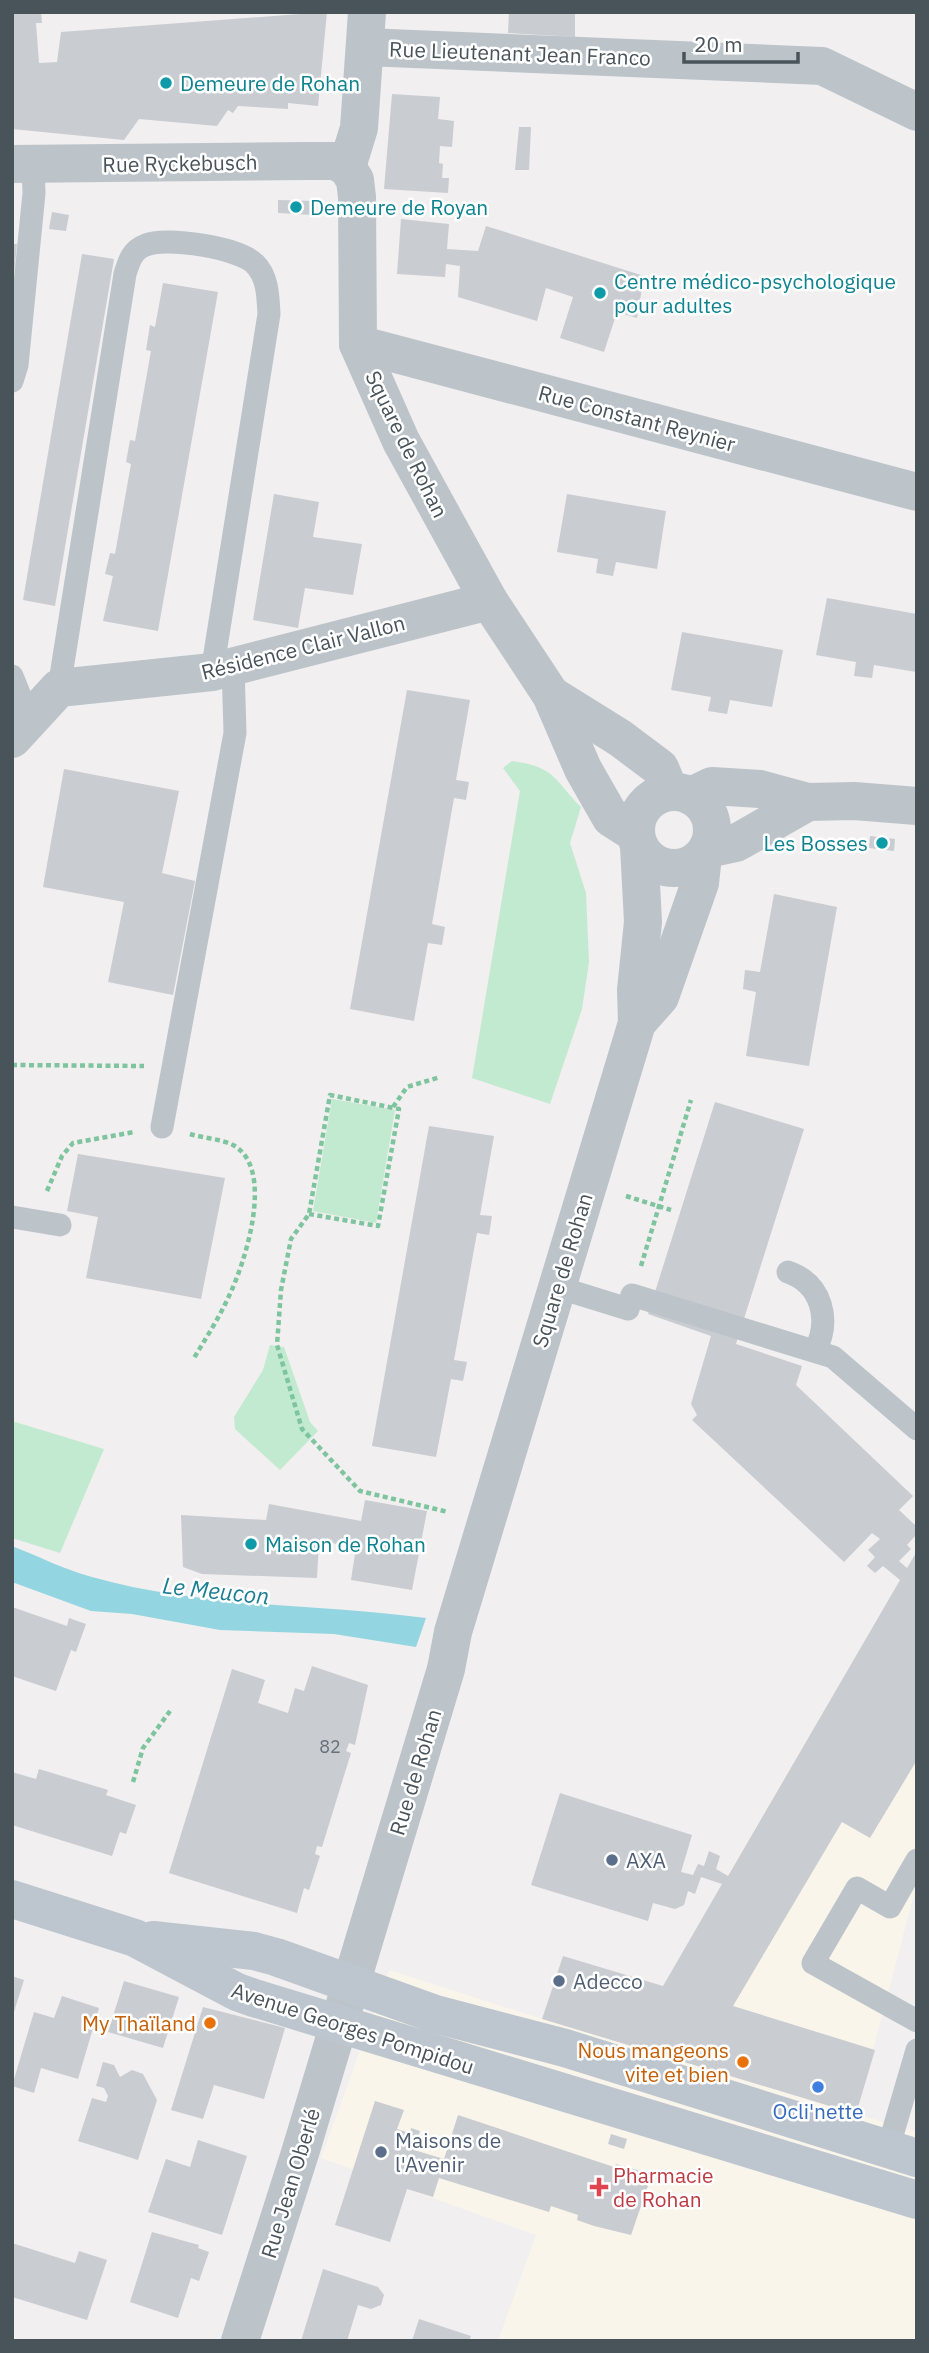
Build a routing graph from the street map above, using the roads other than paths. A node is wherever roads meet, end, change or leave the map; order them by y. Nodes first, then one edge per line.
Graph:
1 (366, 30) edge
2 (917, 112) edge
3 (23, 164) edge
4 (347, 167) junction
5 (358, 344) junction
6 (14, 372) edge
7 (917, 492) edge
8 (489, 601) junction
9 (223, 669) junction
10 (12, 676) edge
11 (59, 688) junction
12 (551, 695) junction
13 (21, 729) edge
14 (680, 794) junction
15 (808, 802) junction
16 (917, 806) edge
17 (637, 840) junction
18 (705, 852) junction
19 (638, 1023) junction
20 (162, 1127) road end
21 (24, 1219) edge
22 (60, 1225) dead end
23 (788, 1272) dead end
24 (557, 1287) junction
25 (816, 1352) junction
26 (917, 1429) edge
27 (473, 1517) joint
28 (917, 1860) edge
29 (12, 1899) edge
30 (135, 1938) junction
31 (350, 1985) junction
32 (917, 2021) edge
33 (336, 2025) junction
34 (917, 2050) edge
35 (902, 2153) edge
36 (917, 2200) edge
37 (240, 2341) edge

1 - 2 street, Rue Lieutenant Jean Franco
1 - 4 street
3 - 4 street, Rue Ryckebusch
3 - 6 lane
4 - 5 street, Square de Rohan
5 - 7 street, Rue Constant Reynier
5 - 8 street, Square de Rohan
8 - 9 street, Résidence Clair Vallon
8 - 12 street, Square de Rohan
9 - 11 street, Résidence Clair Vallon
9 - 11 lane
9 - 20 lane
10 - 13 lane
11 - 13 street
12 - 14 street, Square de Rohan
12 - 17 street, Square de Rohan
14 - 15 street
14 - 17 street
14 - 18 street
15 - 16 street
15 - 18 street
17 - 18 street
17 - 19 street, Square de Rohan
18 - 19 street, Square de Rohan
19 - 24 street, Square de Rohan
21 - 22 lane
23 - 25 lane
24 - 25 lane
24 - 27 street, Square de Rohan
25 - 26 lane
27 - 31 street, Rue de Rohan
28 - 32 lane
29 - 30 main road
30 - 31 main road, Avenue Georges Pompidou
30 - 33 main road, Avenue Georges Pompidou
31 - 33 street, Rue de Rohan
31 - 35 main road, Avenue Georges Pompidou
33 - 36 main road, Avenue Georges Pompidou
33 - 37 street, Rue Jean Oberlé
34 - 35 lane

